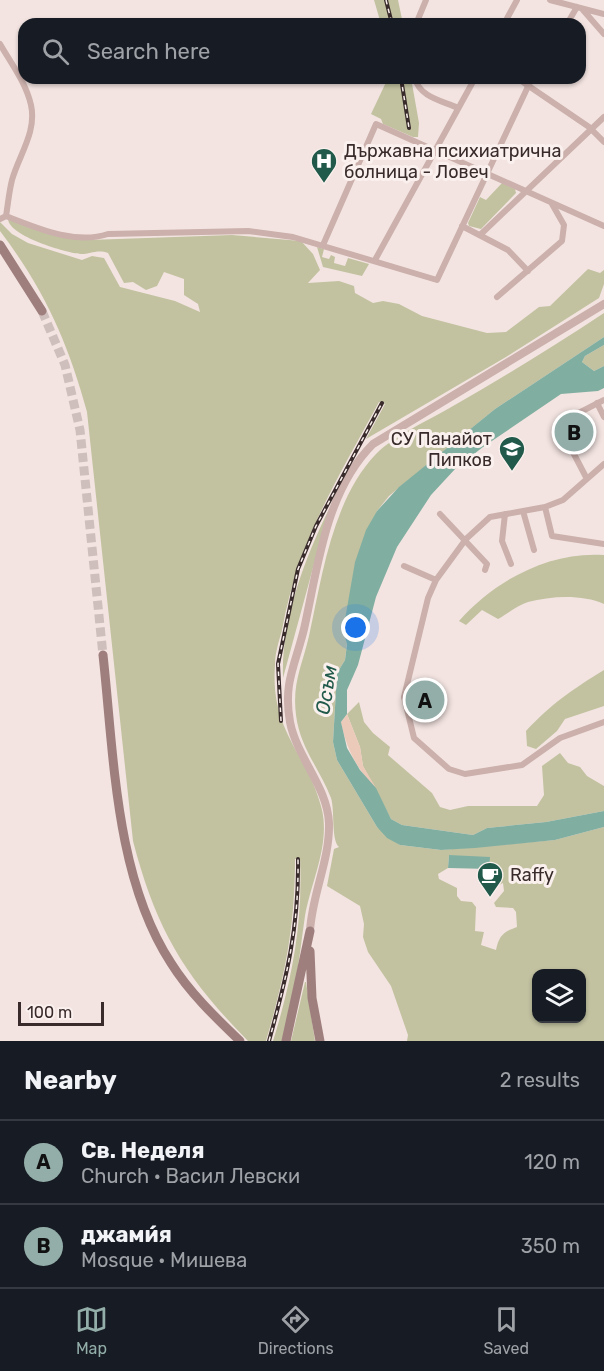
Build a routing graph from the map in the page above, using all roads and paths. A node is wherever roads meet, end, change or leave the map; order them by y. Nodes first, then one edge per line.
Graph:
1 (426, 0) edge
2 (517, 0) edge
3 (550, 0) edge
4 (580, 8) junction
5 (592, 11) junction
6 (604, 14) edge
7 (418, 18) edge
8 (507, 18) edge
9 (572, 18) edge
10 (591, 20) junction
11 (604, 34) edge
12 (0, 44) edge
13 (18, 75) edge
14 (22, 84) edge
15 (417, 84) edge
16 (472, 84) edge
17 (528, 85) joint
18 (458, 108) junction
19 (604, 117) edge
20 (591, 129) junction
21 (604, 142) edge
22 (435, 150) junction
23 (486, 173) junction
24 (525, 191) junction
25 (549, 201) junction
26 (3, 218) edge
27 (462, 226) junction
28 (604, 226) edge
29 (480, 235) junction
30 (0, 245) edge
31 (323, 245) junction
32 (375, 260) junction
33 (528, 272) junction
34 (497, 297) dead end
35 (604, 304) edge
36 (42, 311) tunnel mouth
37 (601, 402) edge
38 (604, 417) edge
39 (604, 464) edge
40 (587, 479) junction
41 (545, 507) junction
42 (523, 511) junction
43 (440, 514) dead end
44 (505, 514) junction
45 (466, 539) junction
46 (604, 544) edge
47 (534, 550) dead end
48 (511, 564) dead end
49 (405, 567) dead end
50 (485, 570) dead end
51 (436, 580) junction
52 (103, 655) tunnel mouth
53 (604, 722) edge
54 (310, 931) junction
55 (240, 1041) edge
56 (286, 1041) edge
57 (320, 1041) edge

1 - 7 street
2 - 8 street
3 - 4 street
4 - 5 street
4 - 9 street
4 - 10 street
5 - 6 street
5 - 10 street
10 - 11 street
12 - 13 street
14 - 26 street
15 - 18 street
16 - 18 street
17 - 20 street
17 - 23 street
18 - 22 street
19 - 20 street
20 - 21 street
20 - 24 street
22 - 23 street
22 - 31 street
22 - 32 street
23 - 24 street
23 - 27 street
24 - 25 street
24 - 29 street
25 - 28 street
25 - 33 street
26 - 31 street
27 - 29 street
27 - 32 street
29 - 33 street
30 - 36 main road
31 - 32 street
33 - 34 street
35 - 54 street
37 - 38 street
37 - 40 street
39 - 40 street
40 - 41 street
41 - 42 street
41 - 46 street
42 - 44 street
42 - 47 street
43 - 45 street
44 - 45 street
44 - 48 street
45 - 50 street
45 - 51 street
49 - 51 street
51 - 53 street
52 - 55 main road
54 - 56 main road
54 - 57 main road

